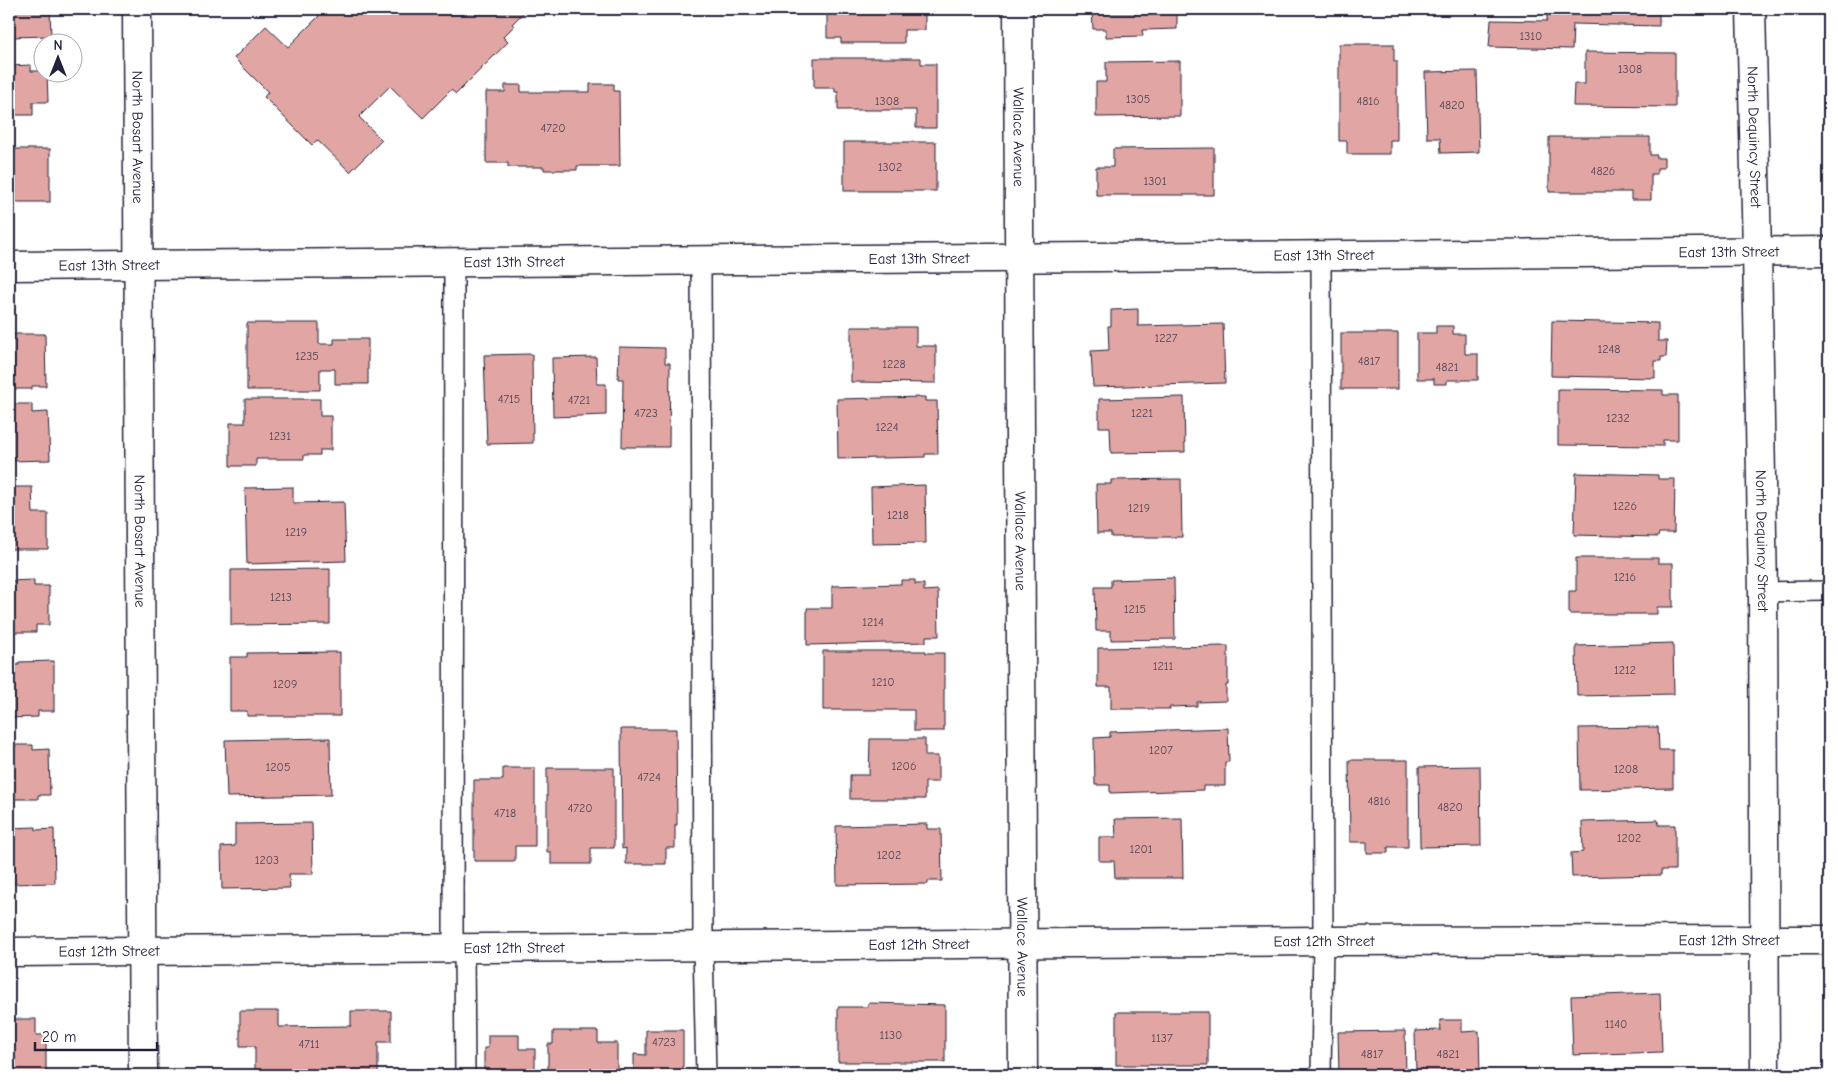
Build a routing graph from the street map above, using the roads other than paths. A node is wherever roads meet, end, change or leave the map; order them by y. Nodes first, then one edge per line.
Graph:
1 (137, 9) edge
2 (1018, 9) edge
3 (1751, 9) edge
4 (1757, 251) junction
5 (1829, 251) edge
6 (1321, 255) junction
7 (1019, 258) junction
8 (701, 260) junction
9 (454, 262) junction
10 (139, 265) junction
11 (9, 266) edge
12 (1829, 591) edge
13 (1763, 592) junction
14 (1764, 940) junction
15 (1829, 940) edge
16 (1323, 941) junction
17 (1022, 945) junction
18 (704, 947) junction
19 (459, 949) junction
20 (143, 951) junction
21 (9, 952) edge
22 (143, 1075) edge
23 (465, 1075) edge
24 (706, 1075) edge
25 (1023, 1075) edge
26 (1321, 1075) edge
27 (1765, 1075) edge

1 - 10 street, North Bosart Avenue
2 - 7 street, Wallace Avenue
3 - 4 street, North Dequincy Street
4 - 5 street, East 13th Street
4 - 6 street, East 13th Street
4 - 13 street, North Dequincy Street
6 - 7 street, East 13th Street
6 - 16 lane
7 - 8 street, East 13th Street
7 - 17 street, Wallace Avenue
8 - 9 street, East 13th Street
8 - 18 lane
9 - 10 street, East 13th Street
9 - 19 lane
10 - 11 street, East 13th Street
10 - 20 street, North Bosart Avenue
12 - 13 lane
13 - 14 street, North Dequincy Street
14 - 15 street, East 12th Street
14 - 16 street, East 12th Street
14 - 27 street, North Dequincy Street
16 - 17 street, East 12th Street
16 - 26 lane
17 - 18 street, East 12th Street
17 - 25 street, Wallace Avenue
18 - 19 street, East 12th Street
18 - 24 lane
19 - 20 street, East 12th Street
19 - 23 lane
20 - 21 street, East 12th Street
20 - 22 street, North Bosart Avenue

